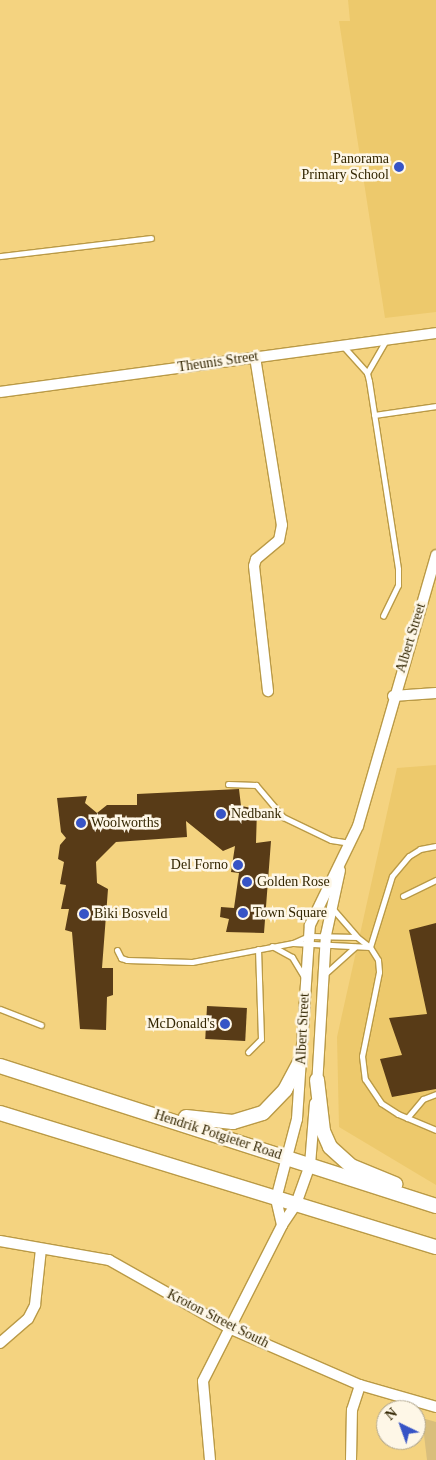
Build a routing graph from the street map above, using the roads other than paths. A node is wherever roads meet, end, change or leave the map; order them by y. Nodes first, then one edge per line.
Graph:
1 (151, 238) dead end
2 (0, 256) edge
3 (436, 334) edge
4 (387, 339) junction
5 (342, 344) junction
6 (255, 356) junction
7 (367, 373) junction
8 (0, 392) edge
9 (436, 406) edge
10 (374, 415) junction
11 (436, 555) edge
12 (383, 616) dead end
13 (268, 691) dead end
14 (436, 693) edge
15 (393, 696) junction
16 (228, 784) dead end
17 (352, 844) junction
18 (436, 846) edge
19 (342, 864) junction
20 (436, 880) edge
21 (403, 896) dead end
22 (332, 908) junction
23 (326, 935) junction
24 (357, 936) junction
25 (309, 941) junction
26 (293, 943) junction
27 (272, 946) junction
28 (325, 946) junction
29 (355, 947) junction
30 (370, 947) junction
31 (258, 949) junction
32 (117, 950) dead end
33 (324, 975) junction
34 (305, 980) junction
35 (0, 1009) edge
36 (41, 1025) dead end
37 (248, 1052) dead end
38 (300, 1062) junction
39 (0, 1066) edge
40 (317, 1080) junction
41 (436, 1094) edge
42 (122, 1104) junction
43 (0, 1113) edge
44 (407, 1118) junction
45 (436, 1130) edge
46 (288, 1158) junction
47 (310, 1165) junction
48 (276, 1200) junction
49 (296, 1204) junction
50 (436, 1204) edge
51 (282, 1225) junction
52 (0, 1241) edge
53 (436, 1247) edge
54 (41, 1249) junction
55 (230, 1329) junction
56 (0, 1343) edge
57 (360, 1385) junction
58 (436, 1407) edge
59 (210, 1460) edge
60 (351, 1460) edge

1 - 2 lane
3 - 4 street, Theunis Street
4 - 5 street, Theunis Street
4 - 7 lane
5 - 6 street, Theunis Street
5 - 7 lane
6 - 8 street, Theunis Street
6 - 13 street
7 - 10 lane
9 - 10 lane
10 - 12 lane
11 - 15 street, Albert Street
14 - 15 street
15 - 17 street, Albert Street
16 - 17 lane
17 - 19 street, Albert Street
18 - 30 lane
19 - 22 street, Albert Street
19 - 25 street, Albert Street
20 - 21 lane
22 - 23 street, Albert Street
22 - 24 lane
23 - 24 lane
23 - 25 lane
23 - 28 street, Albert Street
24 - 30 lane
25 - 26 lane
25 - 26 lane
25 - 28 lane
25 - 34 street, Albert Street
26 - 27 lane
27 - 31 lane
27 - 34 lane
28 - 29 lane
28 - 33 street, Albert Street
29 - 30 lane
29 - 33 lane
30 - 44 lane
31 - 32 lane
31 - 37 lane
33 - 40 street, Albert Street
34 - 38 street, Albert Street
35 - 36 lane
38 - 42 main road
38 - 46 street, Albert Street
39 - 42 main road, Hendrik Potgieter Road
40 - 47 street, Albert Street
40 - 50 main road
41 - 44 lane
42 - 46 main road, Hendrik Potgieter Road
43 - 48 main road
44 - 45 lane
46 - 47 main road, Hendrik Potgieter Road
46 - 48 street, Albert Street
47 - 49 street, Albert Street
47 - 50 main road, Hendrik Potgieter Road
48 - 49 main road
48 - 51 street
49 - 51 street, Albert Street
49 - 53 main road
51 - 55 street, Albert Street
52 - 54 street, Kroton Street South
54 - 55 street, Kroton Street South
54 - 56 street
55 - 57 street, Kroton Street South
55 - 59 street, Albert Street
57 - 58 street, Kroton Street South
57 - 60 street

